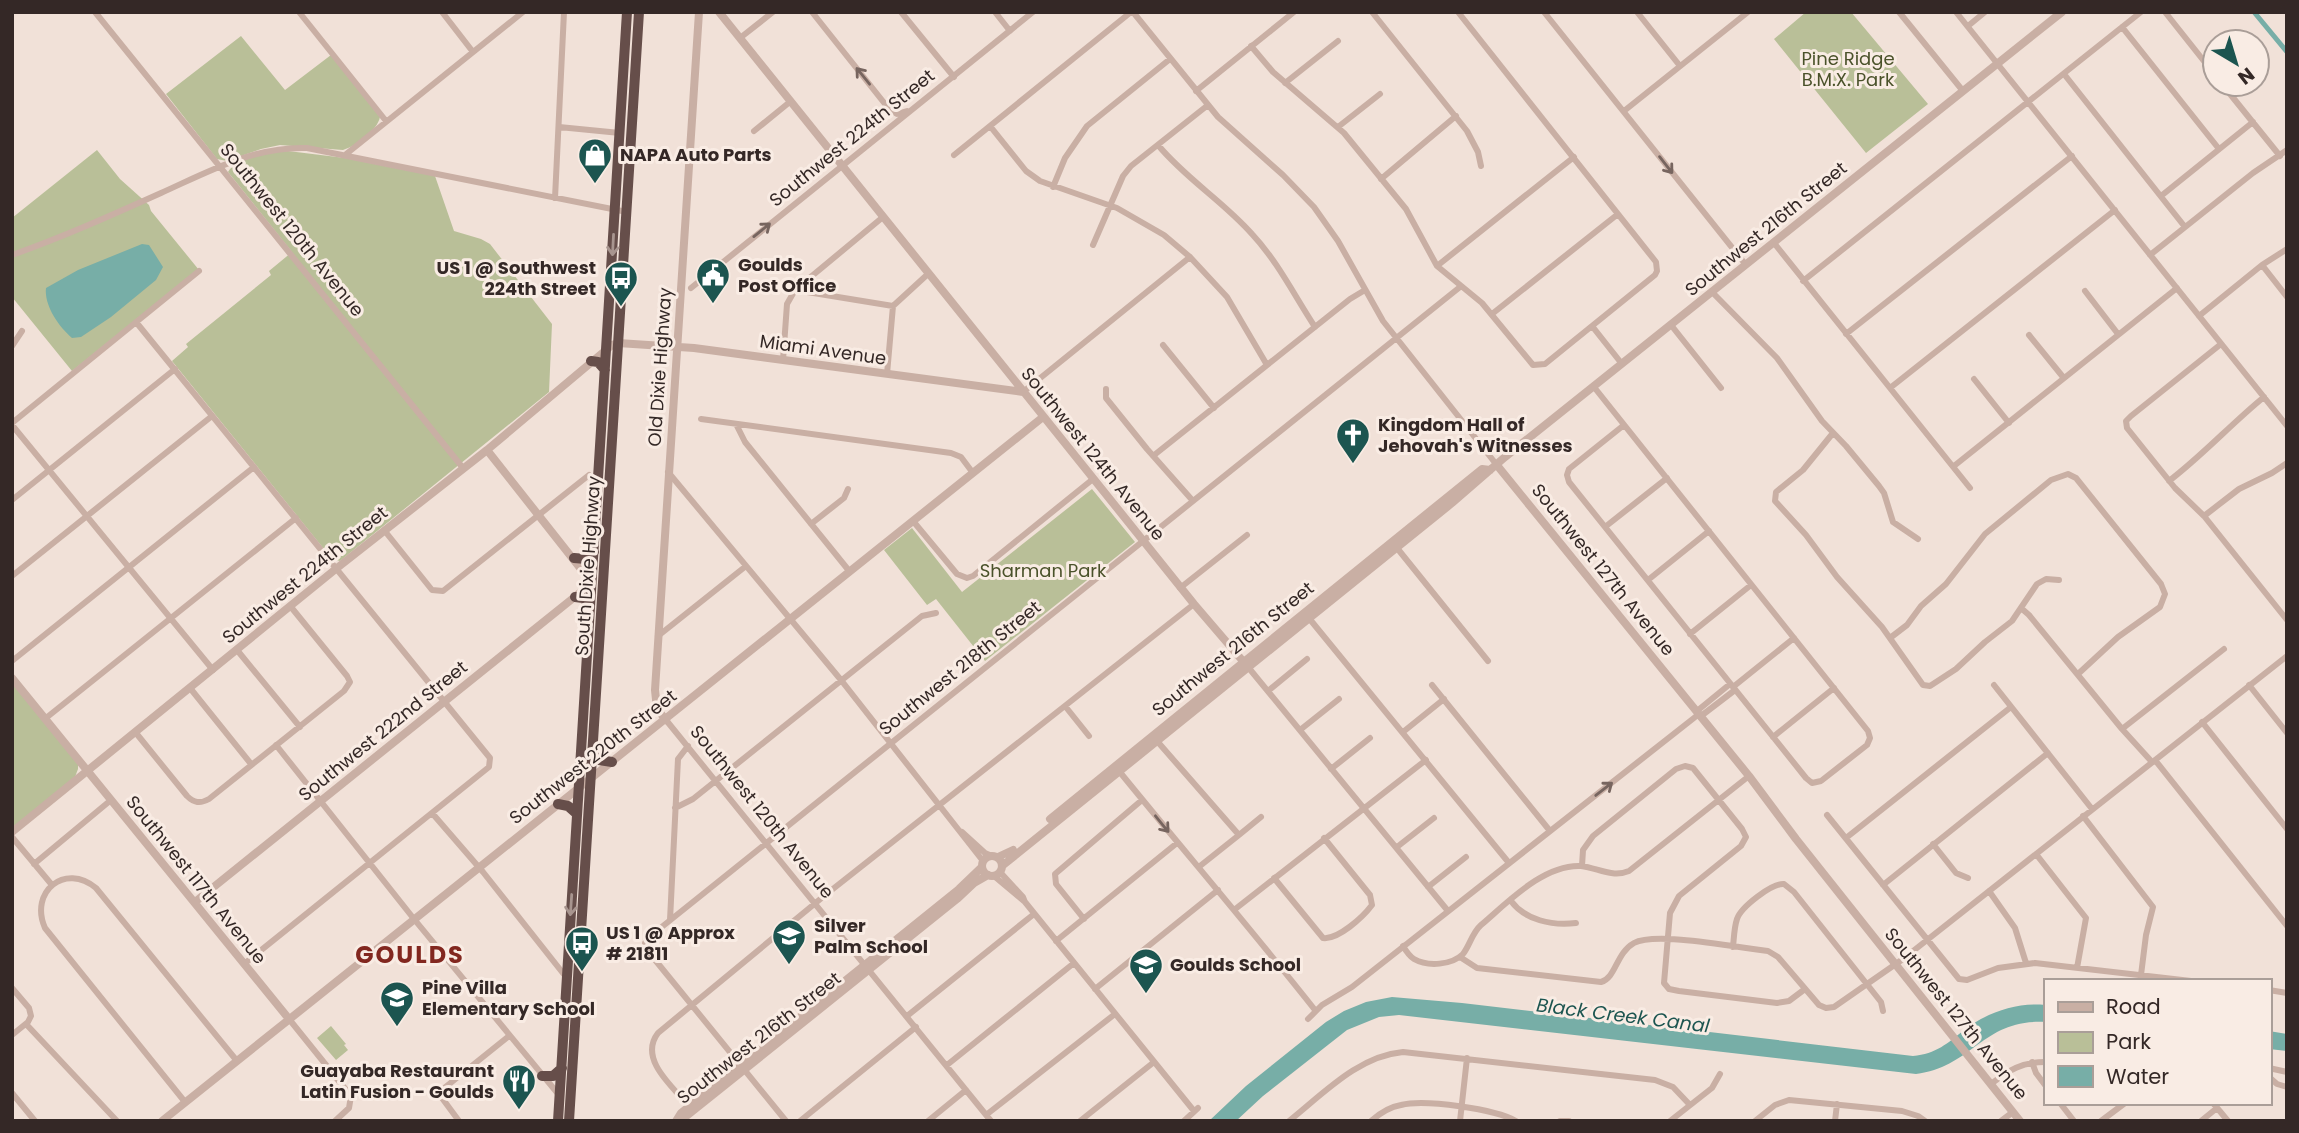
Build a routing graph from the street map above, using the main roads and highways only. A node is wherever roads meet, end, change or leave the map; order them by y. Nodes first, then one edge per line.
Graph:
1 (627, 12) edge
2 (639, 12) edge
3 (626, 30) junction
4 (632, 120) junction
5 (611, 279) junction
6 (618, 344) junction
7 (607, 349) junction
8 (592, 361) road end
9 (605, 370) junction
10 (612, 438) junction
11 (594, 552) junction
12 (574, 558) road end
13 (604, 570) junction
14 (592, 583) junction
15 (575, 597) road end
16 (590, 605) junction
17 (598, 665) junction
18 (585, 690) junction
19 (592, 752) junction
20 (612, 762) road end
21 (591, 779) junction
22 (579, 788) junction
23 (558, 804) road end
24 (577, 814) junction
25 (585, 873) junction
26 (579, 969) junction
27 (567, 978) junction
28 (573, 1056) junction
29 (562, 1068) junction
30 (542, 1076) road end
31 (558, 1121) edge
32 (569, 1121) edge

1 - 3 highway, South Dixie Highway
2 - 4 highway, South Dixie Highway
3 - 4 highway
3 -> 5 highway, South Dixie Highway
4 - 6 highway, South Dixie Highway
5 - 6 highway
5 - 7 highway, South Dixie Highway
6 - 10 highway, South Dixie Highway
7 - 9 highway, South Dixie Highway
7 - 10 highway
8 - 9 highway
9 - 11 highway, South Dixie Highway
10 - 13 highway, South Dixie Highway
11 - 12 highway
11 - 14 highway, South Dixie Highway
13 - 14 highway
13 - 17 highway, South Dixie Highway
14 - 16 highway, South Dixie Highway
14 - 17 highway
15 - 16 highway
16 - 18 highway, South Dixie Highway
17 - 19 highway, South Dixie Highway
18 - 21 highway
18 - 22 highway, South Dixie Highway
19 - 20 highway
19 - 21 highway, South Dixie Highway
21 - 25 highway, South Dixie Highway
22 - 24 highway, South Dixie Highway
22 - 25 highway
23 - 24 highway
24 -> 27 highway, South Dixie Highway
25 - 26 highway, South Dixie Highway
26 - 27 highway
26 - 28 highway, South Dixie Highway
27 - 28 highway
27 - 29 highway, South Dixie Highway
28 - 32 highway, South Dixie Highway
29 - 30 highway
29 - 31 highway, South Dixie Highway

